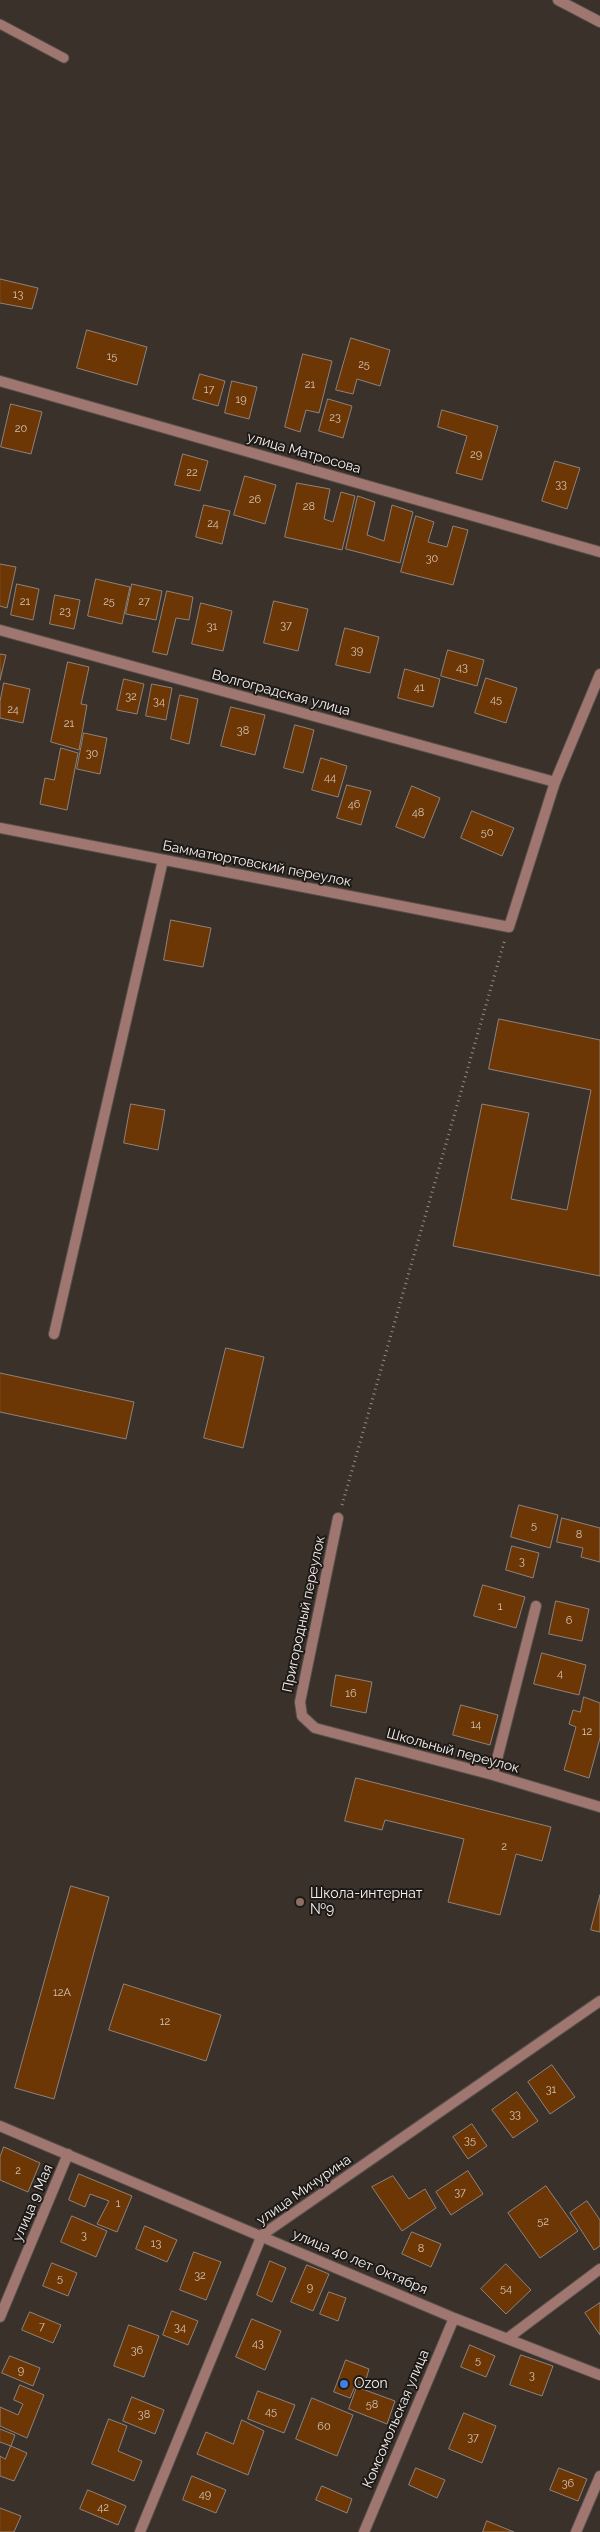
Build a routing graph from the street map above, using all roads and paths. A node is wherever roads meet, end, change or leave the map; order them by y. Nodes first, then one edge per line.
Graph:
1 (558, 0) edge
2 (600, 22) edge
3 (0, 24) edge
4 (64, 58) dead end
5 (0, 381) edge
6 (600, 552) edge
7 (0, 630) edge
8 (600, 674) edge
9 (556, 782) junction
10 (0, 828) edge
11 (163, 860) junction
12 (509, 927) junction
13 (54, 1334) dead end
14 (338, 1518) joint
15 (536, 1606) dead end
16 (302, 1716) joint
17 (493, 1775) junction
18 (600, 1807) edge
19 (600, 2000) edge
20 (0, 2126) edge
21 (68, 2154) junction
22 (262, 2236) junction
23 (600, 2269) edge
24 (0, 2318) edge
25 (454, 2318) junction
26 (508, 2338) junction
27 (600, 2375) edge
28 (600, 2476) edge
29 (140, 2532) edge
30 (364, 2532) edge
31 (576, 2532) edge

1 - 2 street
3 - 4 lane
5 - 6 street, улица Матросова
7 - 9 street, Волгоградская улица
8 - 9 street
9 - 12 street
10 - 11 street, Бамматюртовский переулок
11 - 12 street, Бамматюртовский переулок
11 - 13 street
12 - 14 path
14 - 16 street, Пригородный переулок
15 - 17 street
16 - 17 street, Школьный переулок
17 - 18 street, Школьный переулок
19 - 22 street, улица Мичурина
20 - 21 street, улица 40 лет Октября
21 - 22 street, улица 40 лет Октября
21 - 24 street, улица 9 Мая
22 - 25 street, улица 40 лет Октября
22 - 29 street, улица Мичурина
23 - 26 street
25 - 26 street, улица 40 лет Октября
25 - 30 street, Комсомольская улица
26 - 27 street, улица 40 лет Октября
28 - 31 street

